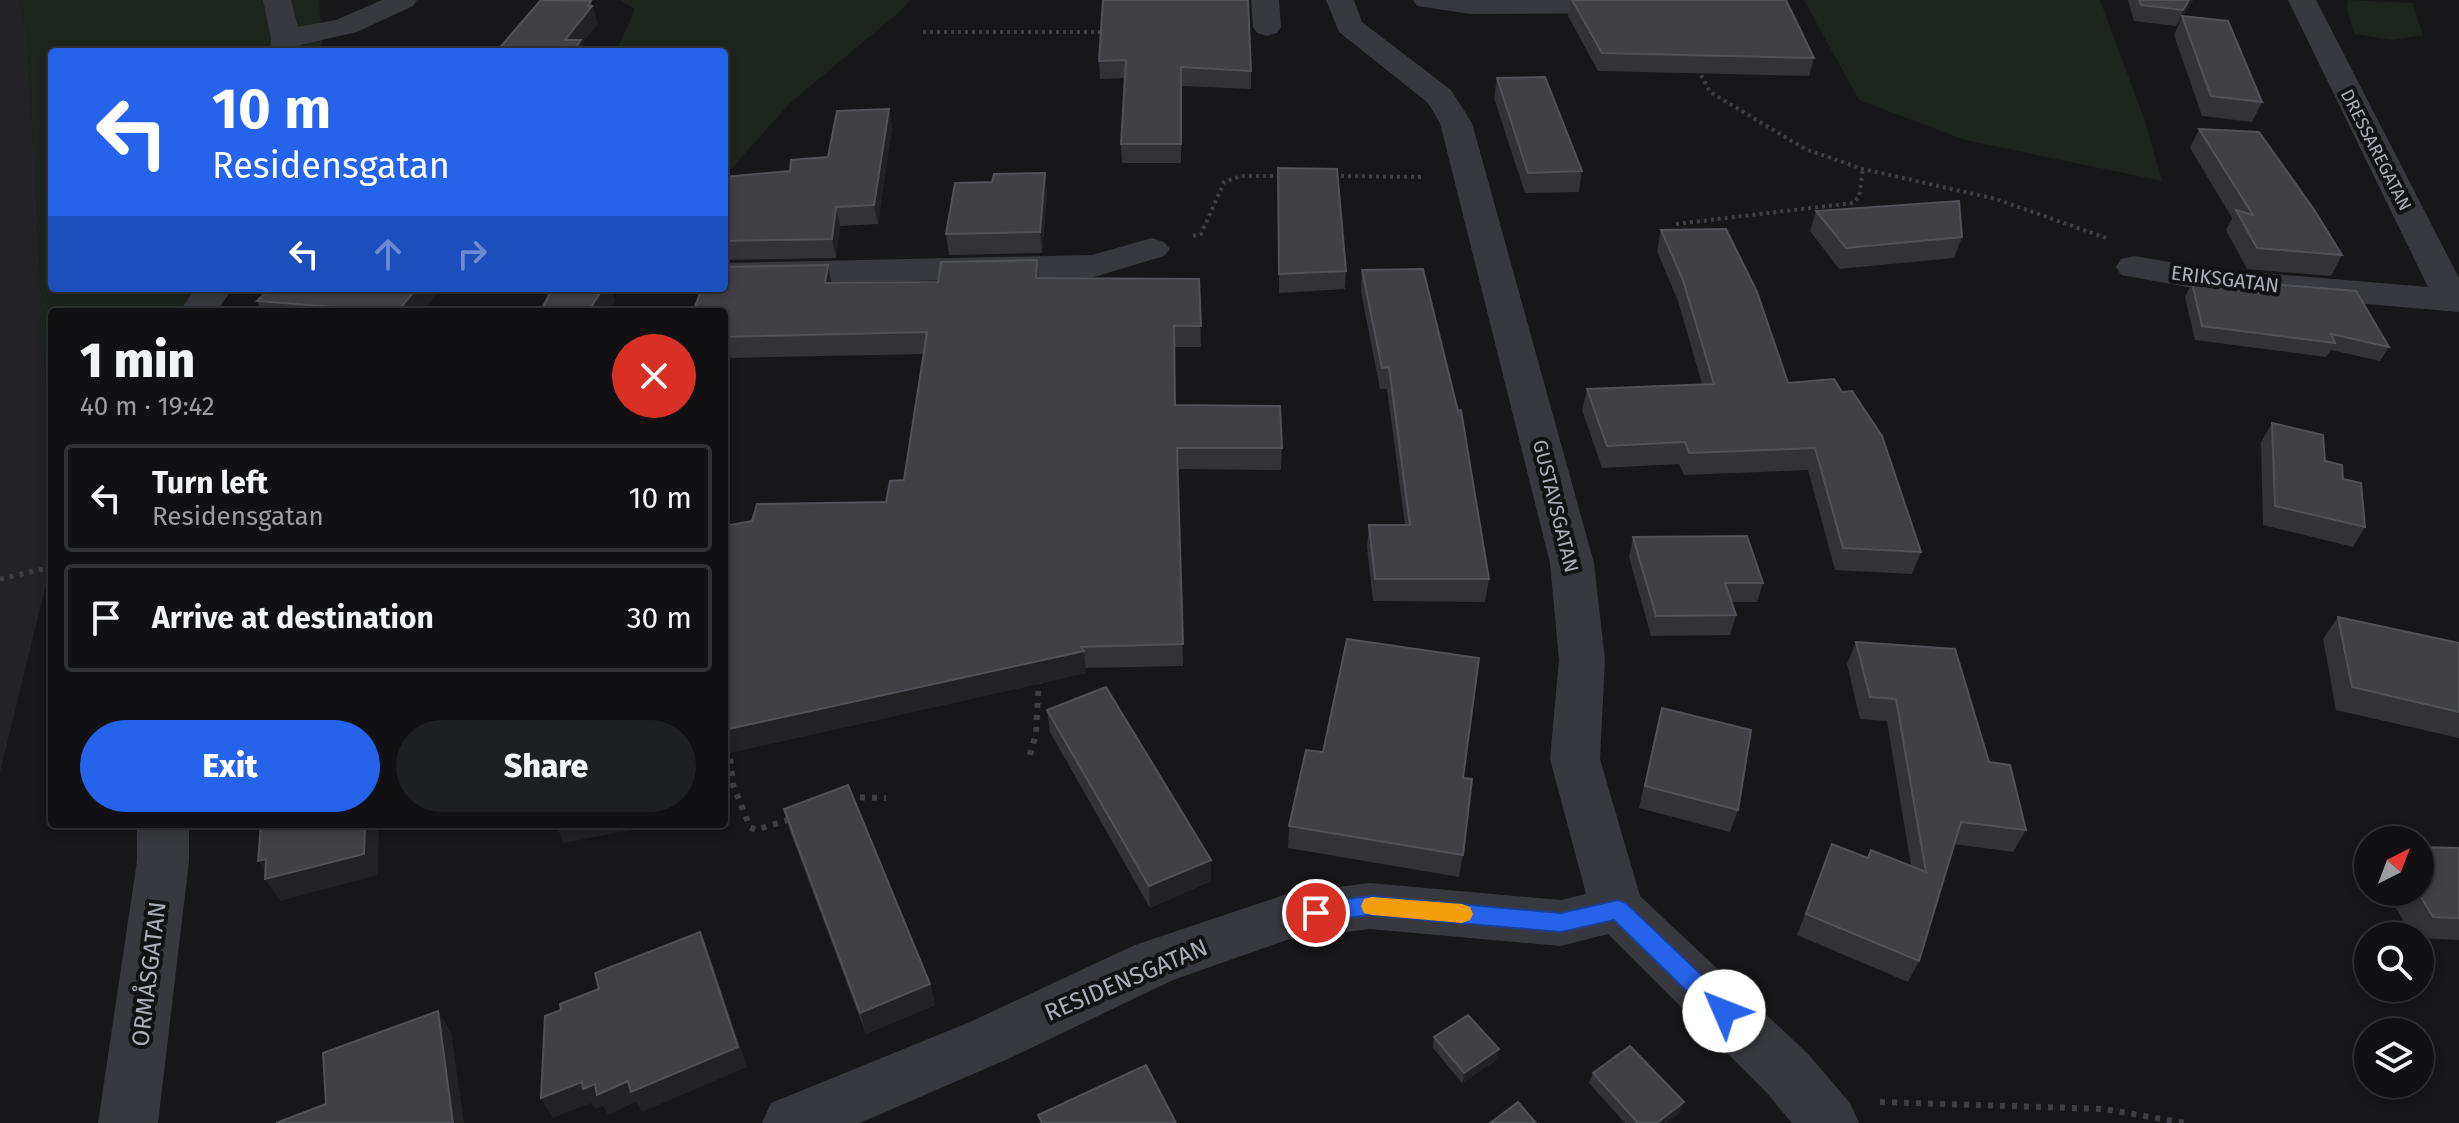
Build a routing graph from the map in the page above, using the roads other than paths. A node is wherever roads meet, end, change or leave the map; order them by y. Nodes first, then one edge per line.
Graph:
1 (277, 0) edge
2 (403, 0) edge
3 (1340, 0) edge
4 (1427, 0) edge
5 (2302, 0) edge
6 (1652, 5) edge
7 (286, 45) edge
8 (1152, 249) road end
9 (2134, 267) road end
10 (728, 274) edge
11 (2455, 301) edge
12 (163, 828) edge
13 (1618, 909) junction
14 (1826, 1119) edge
15 (128, 1123) edge
16 (792, 1123) edge

1 - 7 street
2 - 7 street
3 - 13 street, GUSTAVSGATAN
4 - 6 street
5 - 11 street, DRESSAREGATAN
8 - 10 street
9 - 11 street, ERIKSGATAN
12 - 15 street, ORMÅSGATAN
13 - 14 street, GUSTAVSGATAN
13 - 16 street, RESIDENSGATAN

